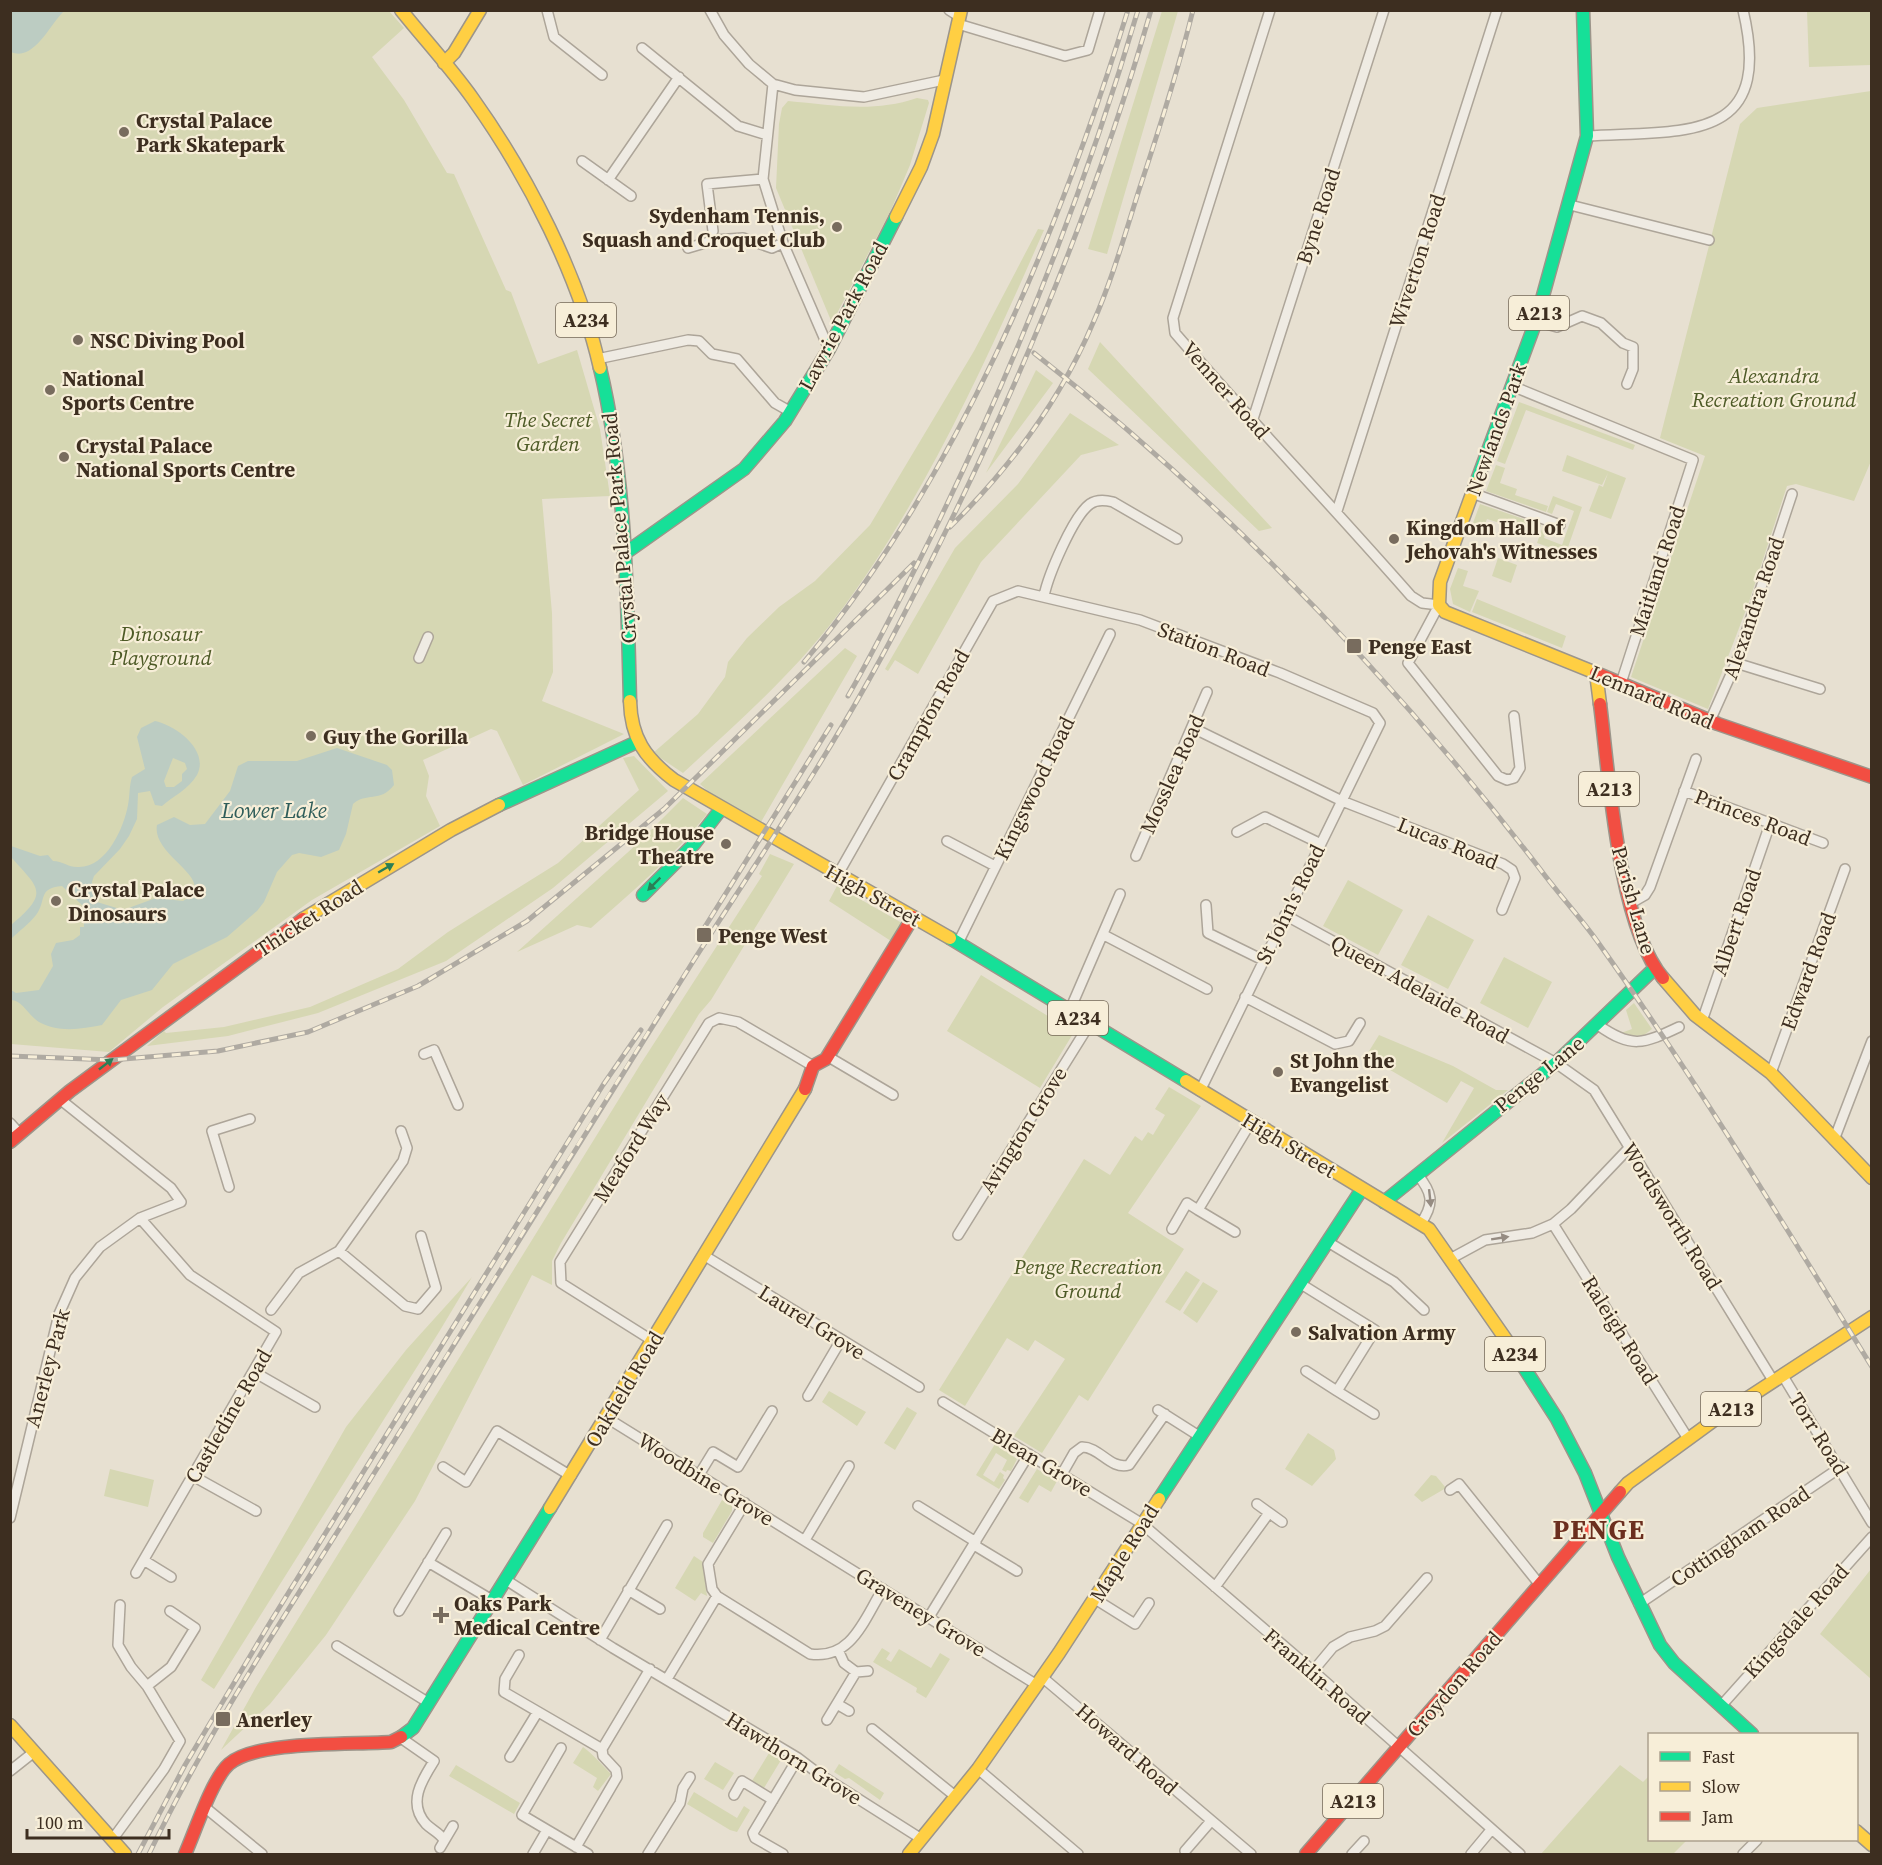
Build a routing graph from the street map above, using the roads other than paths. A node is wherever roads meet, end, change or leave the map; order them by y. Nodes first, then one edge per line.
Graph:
1 (401, 10) edge
2 (480, 10) edge
3 (547, 10) edge
4 (710, 10) edge
5 (1100, 10) edge
6 (1270, 10) edge
7 (1384, 10) edge
8 (1497, 10) edge
9 (1583, 10) edge
10 (1743, 10) edge
11 (957, 16) edge
12 (642, 48) dead end
13 (444, 63) junction
14 (602, 75) dead end
15 (679, 78) junction
16 (944, 80) junction
17 (773, 84) junction
18 (767, 135) junction
19 (1587, 136) junction
20 (582, 161) dead end
21 (763, 179) junction
22 (609, 180) junction
23 (631, 196) dead end
24 (1569, 206) junction
25 (713, 231) dead end
26 (1709, 240) dead end
27 (783, 243) junction
28 (688, 248) dead end
29 (1536, 321) junction
30 (829, 349) junction
31 (597, 359) junction
32 (1627, 384) dead end
33 (1512, 387) junction
34 (790, 412) junction
35 (1252, 422) junction
36 (1472, 494) junction
37 (1792, 494) dead end
38 (1337, 512) junction
39 (1560, 525) dead end
40 (1177, 539) dead end
41 (624, 554) junction
42 (1044, 596) junction
43 (1439, 605) junction
44 (1110, 634) dead end
45 (428, 637) dead end
46 (419, 658) dead end
47 (1736, 663) junction
48 (1596, 673) junction
49 (1621, 683) junction
50 (1820, 689) dead end
51 (1207, 692) dead end
52 (1514, 716) dead end
53 (1378, 719) joint
54 (1710, 721) junction
55 (1193, 728) junction
56 (637, 742) junction
57 (1696, 759) dead end
58 (1872, 777) edge
59 (1684, 791) junction
60 (1342, 801) junction
61 (721, 809) junction
62 (1770, 824) junction
63 (1237, 832) dead end
64 (947, 841) dead end
65 (1319, 843) junction
66 (1822, 843) dead end
67 (1136, 856) dead end
68 (995, 866) junction
69 (1845, 869) dead end
70 (837, 876) junction
71 (1120, 894) dead end
72 (643, 895) dead end
73 (1631, 903) junction
74 (1206, 905) dead end
75 (1502, 910) dead end
76 (1285, 915) junction
77 (913, 917) junction
78 (1104, 935) junction
79 (958, 943) junction
80 (1263, 960) junction
81 (1655, 968) junction
82 (1207, 989) dead end
83 (1245, 998) junction
84 (1069, 1012) junction
85 (1702, 1021) junction
86 (1360, 1023) dead end
87 (1089, 1024) junction
88 (1598, 1025) junction
89 (1679, 1027) dead end
90 (1872, 1041) edge
91 (424, 1054) dead end
92 (827, 1056) junction
93 (1556, 1063) junction
94 (813, 1066) junction
95 (1771, 1073) junction
96 (1200, 1091) junction
97 (893, 1095) dead end
98 (60, 1100) junction
99 (458, 1105) dead end
100 (250, 1119) dead end
101 (1251, 1122) junction
102 (10, 1123) edge
103 (401, 1131) dead end
104 (15, 1138) edge
105 (1834, 1140) junction
106 (1630, 1147) junction
107 (1417, 1174) junction
108 (1872, 1178) edge
109 (229, 1187) dead end
110 (1362, 1189) junction
111 (1384, 1202) junction
112 (1198, 1210) junction
113 (140, 1218) junction
114 (1421, 1223) junction
115 (1553, 1224) junction
116 (1172, 1229) dead end
117 (1235, 1232) dead end
118 (958, 1235) dead end
119 (422, 1236) dead end
120 (1328, 1242) junction
121 (339, 1251) junction
122 (705, 1256) junction
123 (1450, 1258) junction
124 (1301, 1284) junction
125 (271, 1310) dead end
126 (1424, 1310) dead end
127 (1872, 1317) edge
128 (842, 1340) junction
129 (653, 1341) junction
130 (1306, 1371) dead end
131 (254, 1372) junction
132 (1779, 1379) junction
133 (919, 1387) dead end
134 (1337, 1391) junction
135 (808, 1396) dead end
136 (943, 1402) dead end
137 (315, 1407) dead end
138 (772, 1411) dead end
139 (1374, 1414) dead end
140 (607, 1418) junction
141 (1199, 1436) junction
142 (1687, 1437) junction
143 (1029, 1454) junction
144 (849, 1466) dead end
145 (442, 1467) dead end
146 (1840, 1467) junction
147 (699, 1474) junction
148 (1062, 1474) junction
149 (193, 1476) junction
150 (571, 1476) junction
151 (1450, 1490) dead end
152 (745, 1503) junction
153 (1257, 1504) dead end
154 (918, 1506) dead end
155 (256, 1511) dead end
156 (1269, 1513) junction
157 (1600, 1514) junction
158 (10, 1518) edge
159 (1282, 1522) dead end
160 (1872, 1522) edge
161 (1141, 1523) junction
162 (666, 1525) dead end
163 (446, 1533) dead end
164 (1872, 1537) edge
165 (805, 1540) junction
166 (975, 1543) junction
167 (145, 1561) junction
168 (428, 1562) junction
169 (1017, 1570) dead end
170 (136, 1573) dead end
171 (171, 1577) dead end
172 (1428, 1578) dead end
173 (506, 1580) junction
174 (1540, 1585) junction
175 (1215, 1587) junction
176 (882, 1588) junction
177 (628, 1590) junction
178 (717, 1596) junction
179 (1095, 1599) junction
180 (492, 1600) junction
181 (1149, 1603) dead end
182 (1639, 1604) junction
183 (120, 1605) dead end
184 (660, 1609) dead end
185 (170, 1611) dead end
186 (399, 1611) dead end
187 (930, 1617) junction
188 (600, 1640) junction
189 (337, 1646) dead end
190 (839, 1652) junction
191 (519, 1655) dead end
192 (651, 1669) junction
193 (868, 1671) dead end
194 (1312, 1671) junction
195 (856, 1672) junction
196 (667, 1679) junction
197 (1040, 1681) junction
198 (147, 1686) junction
199 (429, 1703) junction
200 (837, 1704) junction
201 (1721, 1707) junction
202 (849, 1711) dead end
203 (537, 1713) junction
204 (827, 1720) dead end
205 (10, 1725) edge
206 (872, 1729) dead end
207 (1751, 1733) edge
208 (401, 1738) junction
209 (1399, 1747) junction
210 (561, 1748) dead end
211 (34, 1752) junction
212 (602, 1753) junction
213 (510, 1757) dead end
214 (798, 1758) junction
215 (978, 1769) junction
216 (10, 1771) edge
217 (690, 1777) dead end
218 (734, 1794) dead end
219 (955, 1796) junction
220 (773, 1800) junction
221 (207, 1809) junction
222 (1212, 1821) junction
223 (453, 1826) dead end
224 (547, 1830) junction
225 (1491, 1830) junction
226 (1858, 1832) edge
227 (920, 1838) junction
228 (1755, 1841) edge
229 (1364, 1842) dead end
230 (1872, 1845) edge
231 (118, 1847) edge
232 (576, 1847) junction
233 (1872, 1850) edge
234 (1185, 1851) dead end
235 (185, 1854) edge
236 (262, 1854) edge
237 (533, 1854) edge
238 (588, 1854) edge
239 (648, 1854) edge
240 (783, 1854) edge
241 (909, 1854) edge
242 (1078, 1854) edge
243 (1251, 1854) edge
244 (1306, 1854) edge
245 (1352, 1854) edge
246 (1471, 1854) edge
247 (1520, 1854) edge
248 (1743, 1854) edge
249 (1868, 1854) edge

1 - 13 main road, Crystal Palace Park Road / A234
2 - 13 main road
3 - 14 street
4 - 17 street
5 - 11 street
6 - 35 street, Venner Road
7 - 35 street, Byne Road
8 - 38 street, Wiverton Road
9 - 19 main road, Newlands Park / A213
10 - 19 street
11 - 16 main road, Lawrie Park Road
12 - 15 street
13 - 31 main road, Crystal Palace Park Road / A234
15 - 18 street
15 - 22 street
16 - 17 street
16 - 30 main road, Lawrie Park Road
17 - 18 street
18 - 21 street
19 - 24 main road, Newlands Park / A213
20 - 22 street
21 - 25 street
21 - 27 street
22 - 23 street
24 - 26 street
24 - 29 main road, Newlands Park / A213
27 - 28 street
27 - 30 street
29 - 32 street
29 - 33 main road, Newlands Park / A213
30 - 34 main road, Lawrie Park Road
31 - 34 street
31 - 41 main road, Crystal Palace Park Road / A234
33 - 36 main road, Newlands Park / A213
33 - 49 street, Maitland Road
34 - 41 main road, Lawrie Park Road
35 - 38 street, Venner Road
36 - 39 street
36 - 43 main road, Newlands Park / A213
37 - 47 street, Alexandra Road
38 - 43 street, Venner Road
40 - 42 street
41 - 56 main road, Crystal Palace Park Road / A234
42 - 53 street, Station Road
42 - 70 street, Crampton Road
43 - 48 main road, Lennard Road
43 - 52 street, Newlands Park
44 - 68 street, Kingswood Road
45 - 46 street
47 - 50 street
47 - 54 street, Alexandra Road
48 - 49 main road, Lennard Road
48 - 73 main road, Parish Lane / A213
49 - 54 main road, Lennard Road
51 - 55 street, Mosslea Road
53 - 60 street, St John's Road
54 - 58 main road, Lennard Road
55 - 60 street, Lucas Road
55 - 67 street, Mosslea Road
56 - 61 main road, High Street / A234
98 -> 56 main road, Thicket Road
57 - 59 street
59 - 62 street, Princes Road
59 - 73 street
60 - 65 street, St John's Road
60 - 75 street, Lucas Road
61 - 70 main road, High Street / A234
61 -> 72 main road
62 - 66 street, Princes Road
62 - 85 street, Albert Road
63 - 65 street
64 - 68 street
65 - 76 street, St John's Road
68 - 79 street, Kingswood Road
69 - 95 street, Edward Road
70 - 77 main road, High Street / A234
71 - 78 street
73 - 81 main road, Parish Lane / A213
74 - 80 street
76 - 80 street, St John's Road
76 - 93 street, Queen Adelaide Road
77 - 79 main road, High Street / A234
77 - 92 main road
78 - 82 street
78 - 84 street
79 - 84 main road, High Street / A234
80 - 83 street, St John's Road
81 - 85 main road, Parish Lane / A213
81 - 88 main road, Penge Lane
83 - 86 street
83 - 96 street, St John's Road
84 - 87 main road, High Street / A234
85 - 95 main road, Parish Lane / A213
87 - 96 main road, High Street / A234
87 - 118 street, Avington Grove
88 - 89 street
88 - 93 main road, Penge Lane
90 - 105 street
91 - 99 street
92 - 94 main road
92 - 97 street
93 - 106 street, Wordsworth Road
93 - 107 main road, Penge Lane
94 - 122 main road, Oakfield Road
94 - 129 street, Meaford Way
95 - 105 main road, Parish Lane / A213
96 - 101 main road, High Street / A234
98 - 104 main road, Thicket Road
98 - 113 street, Anerley Park
100 - 109 street
101 - 110 main road, High Street / A234
101 - 112 street
102 - 104 street
103 - 121 street
105 - 108 main road, Parish Lane / A213
106 - 115 street
106 - 132 street, Wordsworth Road
107 - 111 main road, Penge Lane
107 -> 114 street
110 - 111 main road, High Street / A234
110 - 120 main road, Maple Road
111 - 114 main road, High Street / A234
112 - 116 street
112 - 117 street
113 - 131 street, Castledine Road
113 - 158 street, Anerley Park
114 - 123 main road, High Street / A234
123 -> 115 street
115 - 142 street, Raleigh Road
119 - 121 street
120 - 124 main road, Maple Road
120 - 126 street
121 - 125 street
122 - 128 street, Laurel Grove
122 - 129 main road, Oakfield Road
123 - 157 main road, High Street / A234
124 - 134 street
124 - 141 main road, Maple Road
127 - 132 main road, A213
128 - 133 street, Laurel Grove
128 - 135 street
129 - 140 main road, Oakfield Road
130 - 134 street
131 - 137 street
131 - 149 street, Castledine Road
132 - 142 main road, A213
132 - 146 street, Torr Road
134 - 139 street
136 - 143 street, Blean Grove
138 - 147 street
140 - 147 street, Woodbine Grove
140 - 150 main road, Oakfield Road
141 - 148 street
141 - 161 main road, Maple Road
142 - 157 main road, A213
143 - 148 street, Blean Grove
143 - 166 street
144 - 165 street
145 - 150 street
146 - 160 street, Torr Road
146 - 182 street, Cottingham Road
147 - 152 street, Woodbine Grove
148 - 161 street, Blean Grove
149 - 155 street
149 - 167 street, Castledine Road
150 - 173 main road, Oakfield Road
151 - 174 street
152 - 165 street, Woodbine Grove
152 - 178 street
153 - 156 street
154 - 166 street
156 - 159 street
156 - 175 street
157 - 174 main road, Croydon Road / A213
157 - 182 main road, High Street / A234
161 - 175 street, Franklin Road
161 - 179 main road, Maple Road
162 - 177 street
163 - 168 street
164 - 201 street, Kingsdale Road
165 - 176 street, Graveney Grove
166 - 169 street
166 - 187 street
167 - 170 street, Castledine Road
167 - 171 street
168 - 180 street
168 - 186 street
172 - 194 street
173 - 180 main road, Oakfield Road
173 - 188 street, Hawthorn Grove
174 - 209 main road, Croydon Road / A213
175 - 194 street, Franklin Road
176 - 187 street, Graveney Grove
176 - 190 street
177 - 184 street
177 - 188 street
178 - 190 street
178 - 196 street
179 - 181 street
179 - 197 main road, Maple Road
180 - 199 main road, Oakfield Road
182 - 201 main road, High Street / A234
183 - 198 street
185 - 198 street
187 - 197 street, Graveney Grove
188 - 192 street, Hawthorn Grove
189 - 199 street
190 - 195 street
191 - 203 street
192 - 196 street, Hawthorn Grove
192 - 212 street
193 - 195 street
194 - 209 street, Franklin Road
195 - 200 street
196 - 214 street, Hawthorn Grove
197 - 215 main road, Maple Road
197 - 222 street, Howard Road
198 - 231 street
199 - 208 main road, Oakfield Road
200 - 202 street
200 - 204 street
201 - 207 main road, High Street / A234
203 - 212 street
203 - 213 street
205 - 211 main road
206 - 219 street
208 - 221 main road
208 - 223 street
209 - 225 street, Franklin Road
209 - 244 main road, Croydon Road / A213
210 - 224 street
211 - 216 street
211 - 231 main road
212 - 232 street
214 - 220 street
214 - 227 street, Hawthorn Grove
215 - 219 main road, Maple Road
215 - 242 street
217 - 239 street
218 - 220 street
219 - 227 main road, Maple Road
220 - 240 street
221 - 235 main road
221 - 236 street
222 - 234 street
222 - 243 street, Howard Road
224 - 232 street
224 - 237 street
225 - 246 street
225 - 247 street, Franklin Road
226 - 230 main road
227 - 241 main road, Maple Road
228 - 248 street
229 - 245 street
232 - 238 street
233 - 249 street

